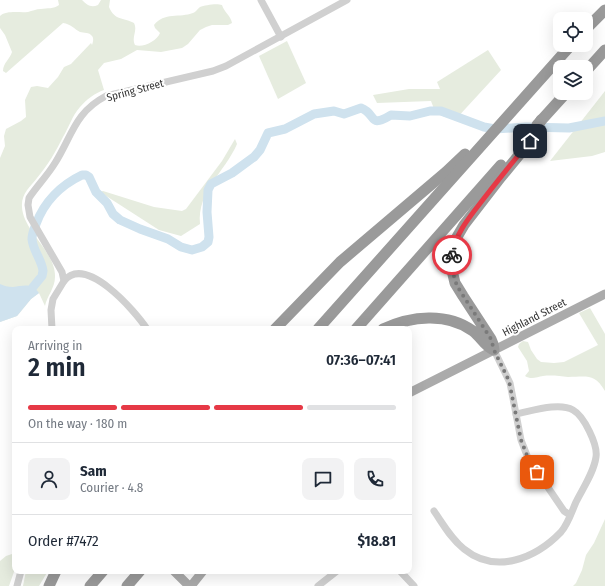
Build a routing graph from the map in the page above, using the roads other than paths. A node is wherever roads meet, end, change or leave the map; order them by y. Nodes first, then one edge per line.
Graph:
1 (261, 0) edge
2 (347, 0) edge
3 (605, 10) edge
4 (593, 22) edge
5 (281, 37) junction
6 (605, 50) edge
7 (565, 52) edge
8 (593, 63) edge
9 (560, 100) edge
10 (473, 150) junction
11 (518, 152) junction
12 (64, 281) junction
13 (605, 294) edge
14 (52, 326) edge
15 (145, 326) edge
16 (278, 326) edge
17 (321, 326) edge
18 (359, 326) edge
19 (391, 326) edge
20 (494, 350) junction
21 (412, 391) edge
22 (516, 414) junction
23 (434, 511) dead end
24 (570, 515) junction
25 (20, 574) edge
26 (55, 574) edge
27 (100, 574) edge
28 (137, 574) edge
29 (177, 574) edge
30 (200, 574) edge
31 (333, 574) edge
32 (403, 574) edge
33 (17, 586) edge
34 (49, 586) edge
35 (90, 586) edge
36 (127, 586) edge
37 (190, 586) edge
38 (318, 586) edge
39 (414, 586) edge

1 - 5 street
2 - 5 street, Spring Street
3 - 4 highway
5 - 12 street, Spring Street
6 - 8 highway
7 - 10 highway
9 - 11 highway
10 - 16 highway
10 - 17 highway
11 - 18 highway
11 - 20 highway
12 - 14 street
12 - 15 street
13 - 20 main road, Highland Street
19 - 20 highway
20 - 21 main road, Highland Street
20 - 22 street
22 - 24 street
22 - 24 street
23 - 24 street
25 - 33 street
26 - 34 highway
27 - 35 highway
28 - 36 highway
29 - 37 main road
30 - 37 main road
31 - 38 street
32 - 39 street

